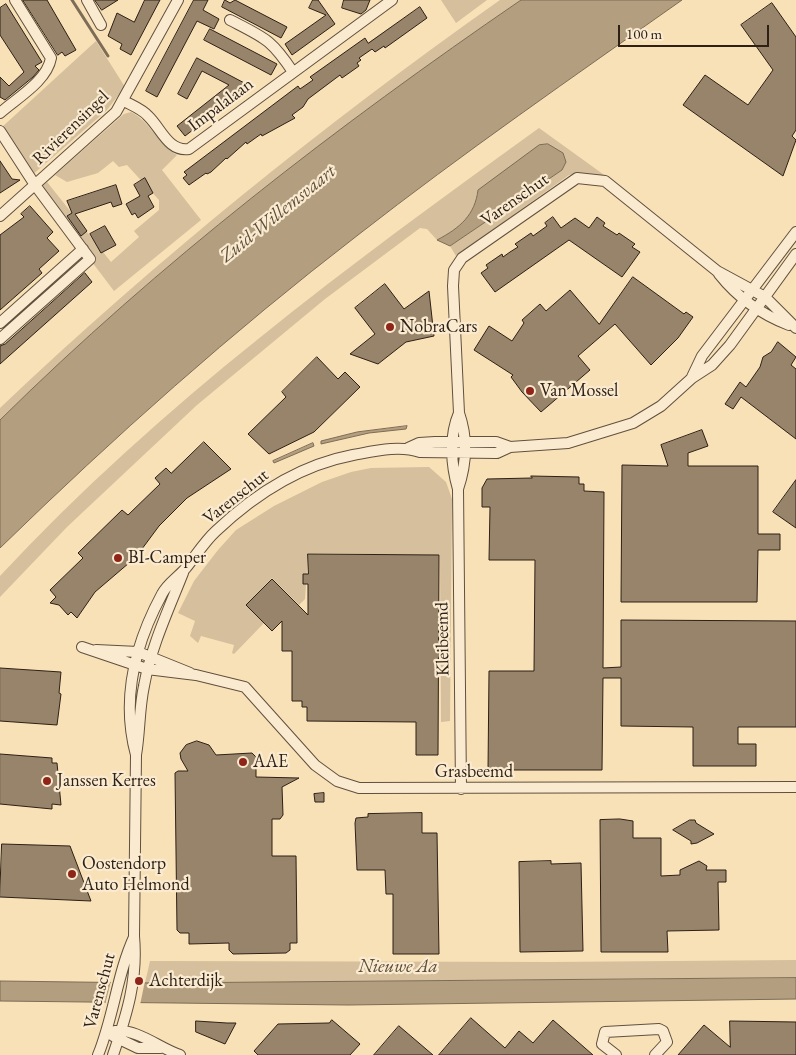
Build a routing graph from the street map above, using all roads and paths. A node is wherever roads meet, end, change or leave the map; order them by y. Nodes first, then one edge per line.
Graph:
1 (87, 0) edge
2 (178, 0) edge
3 (392, 0) edge
4 (15, 2) edge
5 (230, 20) dead end
6 (102, 25) dead end
7 (293, 72) junction
8 (124, 101) junction
9 (0, 113) edge
10 (0, 132) edge
11 (35, 185) junction
12 (0, 216) edge
13 (796, 232) edge
14 (83, 249) junction
15 (796, 254) edge
16 (717, 271) junction
17 (752, 289) junction
18 (765, 297) junction
19 (744, 300) junction
20 (756, 309) junction
21 (0, 322) edge
22 (794, 327) edge
23 (0, 339) edge
24 (692, 378) junction
25 (459, 413) junction
26 (453, 447) junction
27 (466, 447) junction
28 (458, 489) junction
29 (184, 570) junction
30 (82, 647) dead end
31 (93, 650) junction
32 (138, 652) junction
33 (151, 656) junction
34 (134, 666) junction
35 (148, 669) junction
36 (196, 675) junction
37 (136, 755) junction
38 (796, 786) edge
39 (461, 789) junction
40 (134, 936) junction
41 (107, 1031) junction
42 (120, 1036) junction
43 (98, 1055) edge
44 (113, 1055) edge
45 (180, 1055) edge
46 (616, 1055) edge
47 (655, 1055) edge

1 - 6 street
2 - 8 street, Rivierensingel
3 - 7 street, Impalalaan
4 - 9 street
5 - 7 street
7 - 8 street, Impalalaan
8 - 11 street, Rivierensingel
10 - 11 street
11 - 12 street, Rivierensingel
11 - 14 street
13 - 17 street, Varenschut
14 - 21 street
14 - 23 street
15 - 18 street, Varenschut
16 - 17 street, Varenschut
16 - 19 street, Varenschut
16 - 25 street, Varenschut
17 - 18 street
17 - 19 street, Varenschut
18 - 20 street, Varenschut
18 - 22 street
19 - 20 street
19 - 24 street, Varenschut
20 - 22 street
20 - 24 street, Varenschut
24 - 27 street, Varenschut
25 - 26 street, Varenschut
25 - 27 street, Varenschut
26 - 27 street, Varenschut
26 - 28 street, Kleibeemd
26 - 29 street, Varenschut
27 - 28 street, Kleibeemd
28 - 39 street, Kleibeemd
29 - 32 street, Varenschut
29 - 33 street, Varenschut
30 - 31 street
31 - 32 street
31 - 34 street
32 - 33 street, Grasbeemd
32 - 34 street, Varenschut
33 - 35 street, Varenschut
33 - 36 street, Grasbeemd
34 - 35 street, Grasbeemd
34 - 37 street, Varenschut
35 - 36 street, Grasbeemd
35 - 37 street, Varenschut
36 - 39 street, Grasbeemd
37 - 40 street, Varenschut
38 - 39 street, Grasbeemd
40 - 41 street, Varenschut
40 - 42 street, Varenschut
41 - 42 street
41 - 43 street, Varenschut
42 - 44 street, Varenschut
42 - 45 street
46 - 47 street

